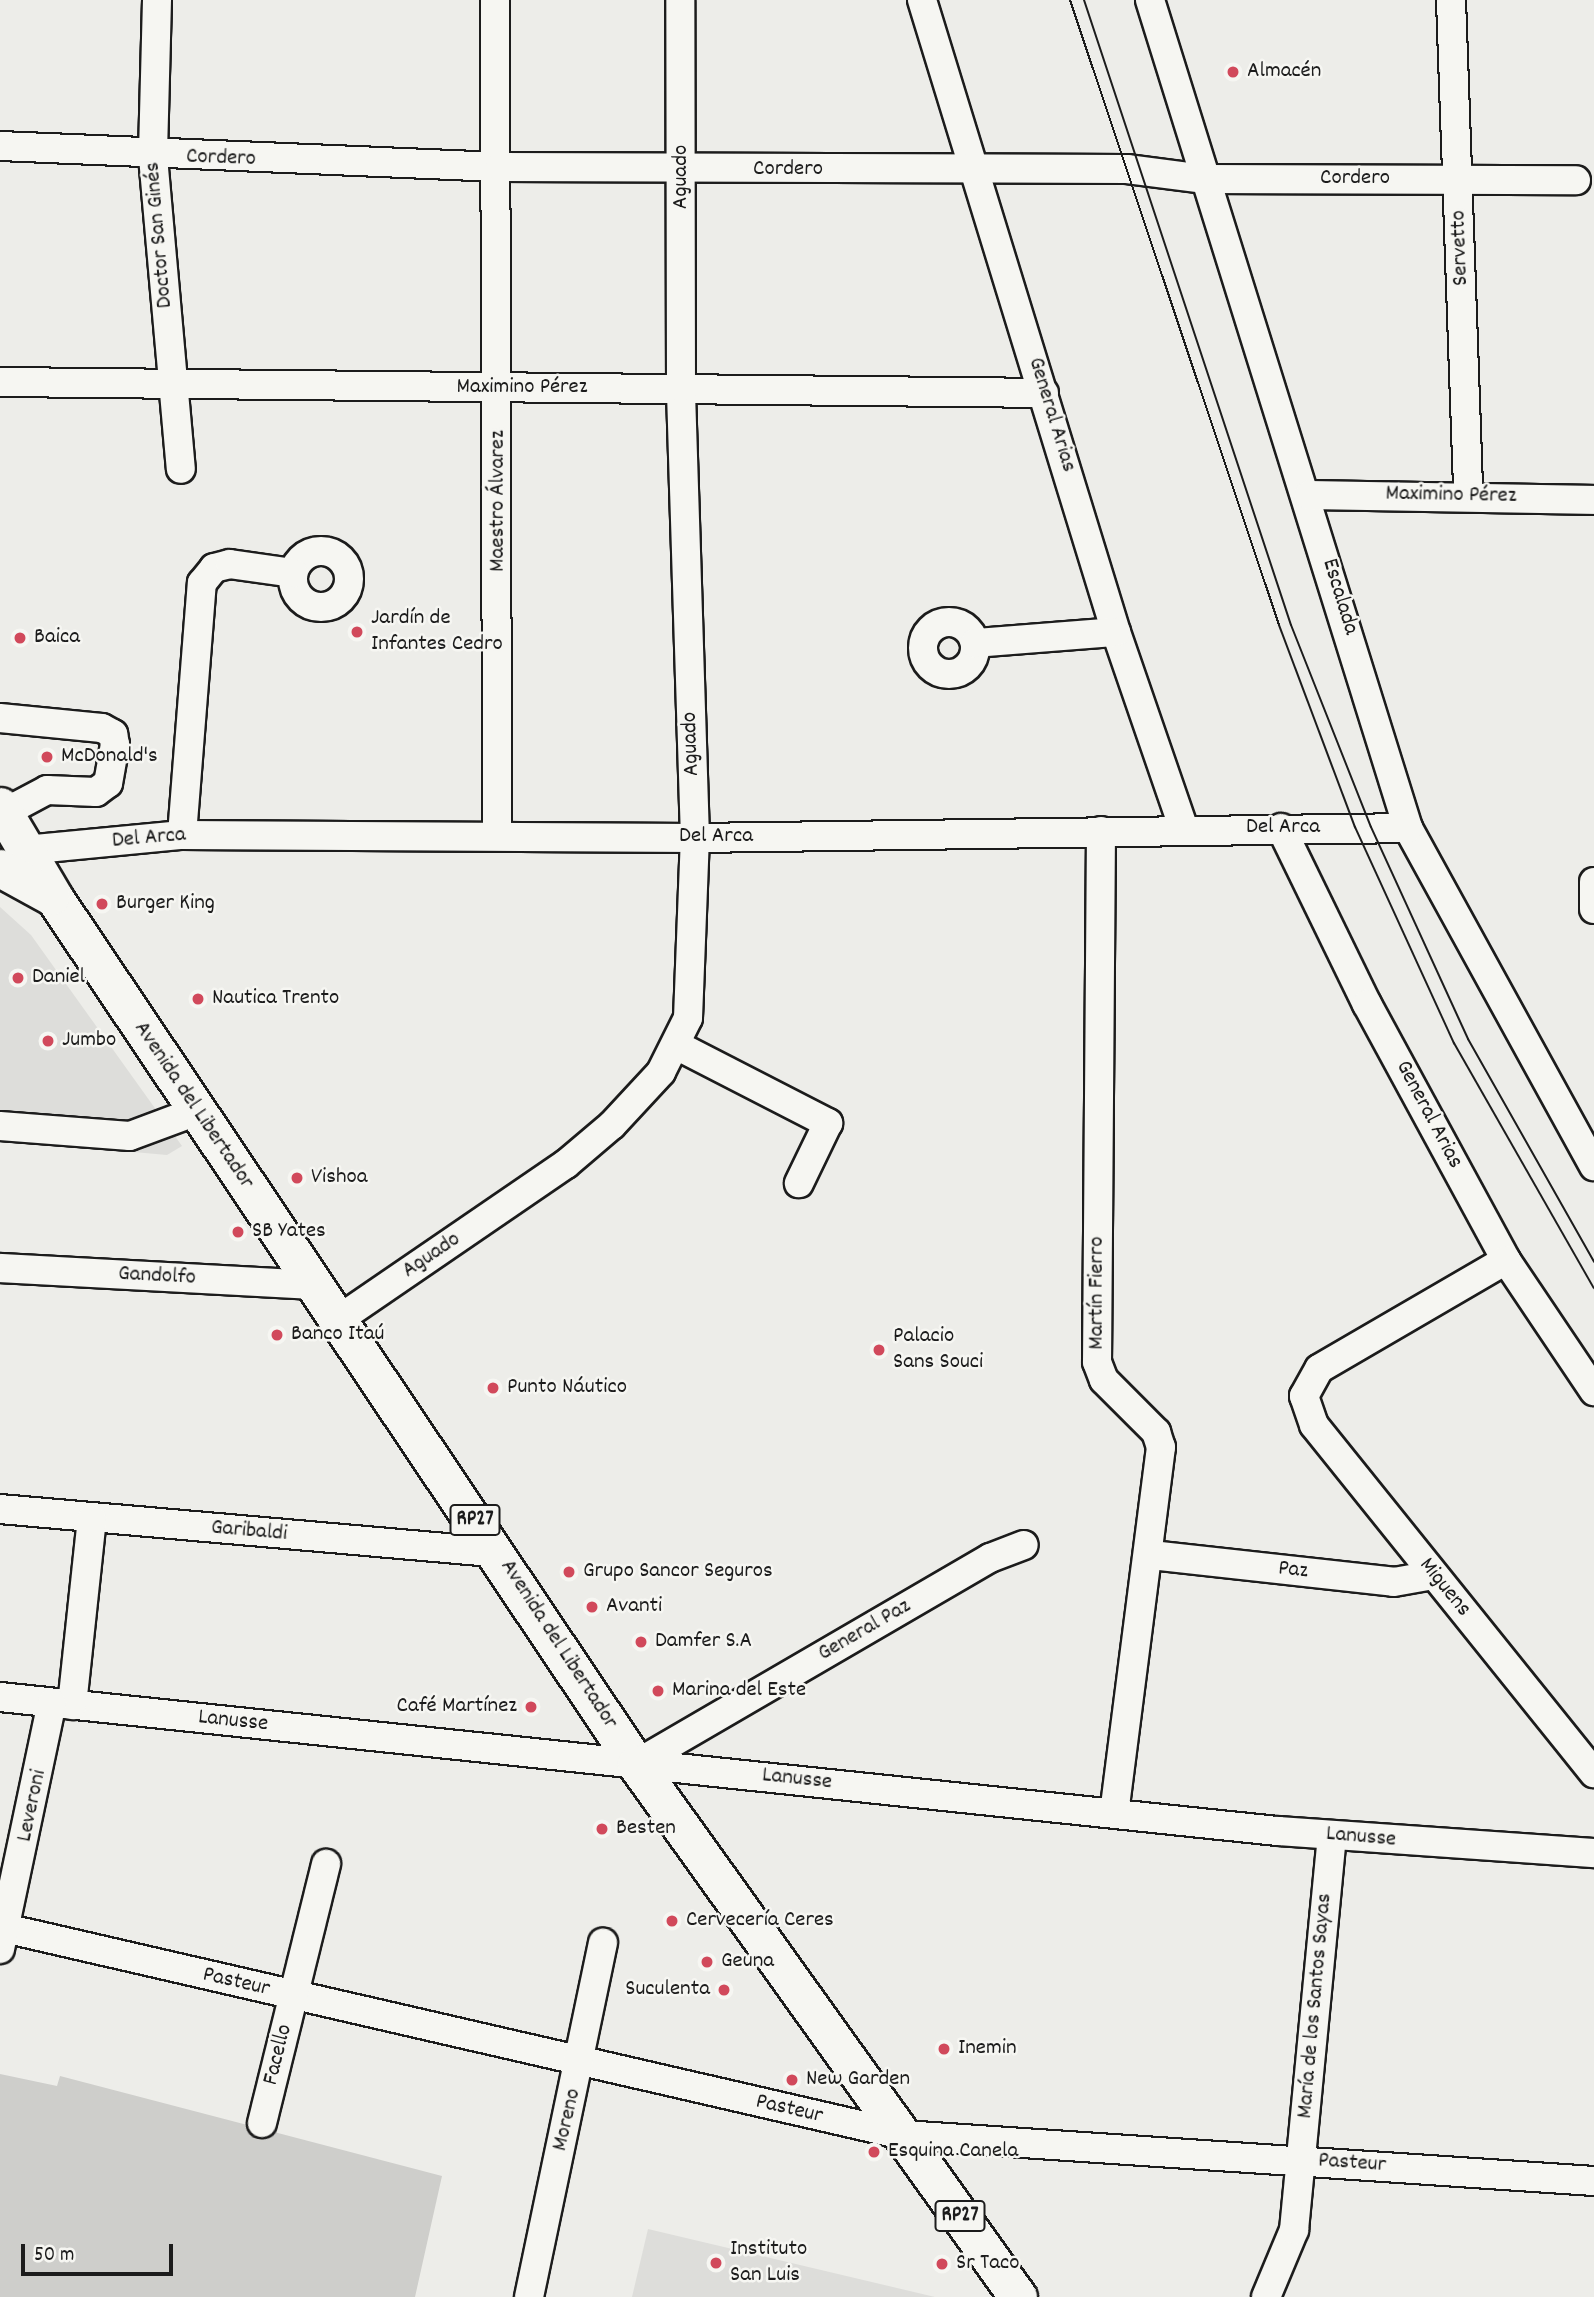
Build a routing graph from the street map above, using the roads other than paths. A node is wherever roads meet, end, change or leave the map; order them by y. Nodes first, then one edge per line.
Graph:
1 (157, 0) edge
2 (495, 0) edge
3 (680, 0) edge
4 (922, 0) edge
5 (1150, 0) edge
6 (1451, 0) edge
7 (0, 146) edge
8 (153, 157) junction
9 (500, 167) junction
10 (978, 169) junction
11 (682, 171) junction
12 (1205, 179) junction
13 (1459, 179) junction
14 (1576, 180) dead end
15 (0, 382) edge
16 (174, 385) junction
17 (681, 387) junction
18 (500, 389) junction
19 (1044, 393) junction
20 (181, 469) dead end
21 (1309, 495) junction
22 (1468, 495) junction
23 (1594, 500) edge
24 (293, 573) dead end
25 (1116, 632) junction
26 (975, 643) dead end
27 (0, 718) edge
28 (1, 811) edge
29 (1184, 828) junction
30 (1281, 828) junction
31 (1408, 828) junction
32 (1101, 831) junction
33 (497, 834) junction
34 (182, 835) junction
35 (695, 838) junction
36 (8, 857) edge
37 (1594, 882) edge
38 (1594, 909) edge
39 (678, 1046) junction
40 (197, 1111) junction
41 (0, 1126) edge
42 (1586, 1136) edge
43 (1594, 1166) edge
44 (799, 1183) dead end
45 (1506, 1260) junction
46 (0, 1268) edge
47 (314, 1285) junction
48 (338, 1320) junction
49 (1594, 1391) edge
50 (0, 1509) edge
51 (92, 1519) junction
52 (1024, 1545) dead end
53 (498, 1553) junction
54 (1152, 1555) junction
55 (1433, 1575) junction
56 (0, 1697) edge
57 (62, 1704) junction
58 (636, 1764) junction
59 (1594, 1773) edge
60 (1114, 1812) junction
61 (1332, 1836) junction
62 (1594, 1853) edge
63 (326, 1864) dead end
64 (2, 1935) edge
65 (603, 1942) dead end
66 (294, 1996) junction
67 (581, 2063) junction
68 (262, 2123) dead end
69 (903, 2135) junction
70 (1302, 2160) junction
71 (1594, 2181) edge
72 (529, 2297) edge
73 (1018, 2297) edge
74 (1266, 2297) edge

1 - 8 street, Doctor San Ginés
2 - 9 street, Maestro Álvarez
3 - 11 street, Aguado
4 - 10 street, General Arias
5 - 12 street, Escalada
6 - 13 street, Servetto
7 - 8 street, Cordero
8 - 9 street, Cordero
8 - 16 street, Doctor San Ginés
9 - 11 street, Cordero
9 - 18 street, Maestro Álvarez
10 - 11 street, Cordero
10 - 12 street, Cordero
10 - 19 street, General Arias
11 - 17 street, Aguado
12 - 13 street, Cordero
12 - 21 street, Escalada
13 - 14 street, Cordero
13 - 22 street, Servetto
15 - 16 street, Maximino Pérez
16 - 18 street, Maximino Pérez
16 - 20 street, Doctor San Ginés
17 - 18 street, Maximino Pérez
17 - 19 street, Maximino Pérez
17 - 35 street, Aguado
18 - 33 street, Maestro Álvarez
19 - 25 street, General Arias
21 - 22 street, Maximino Pérez
21 - 31 street, Escalada
22 - 23 street, Maximino Pérez
24 - 34 street
25 - 26 street
25 - 29 street, General Arias
27 - 28 street
28 - 36 main road, Avenida del Libertador / RP27
29 - 30 street, Del Arca
29 - 32 street, Del Arca
30 - 31 street, Del Arca
30 - 45 street, General Arias
31 - 42 street, Escalada
32 - 35 street, Del Arca
32 - 54 street, Martín Fierro
33 - 34 street, Del Arca
33 - 35 street, Del Arca
34 - 36 street, Del Arca
35 - 39 street, Aguado
36 - 40 main road, Avenida del Libertador / RP27
37 - 38 street
39 - 44 street
39 - 48 street, Aguado
40 - 41 street
40 - 47 main road, Avenida del Libertador / RP27
42 - 43 street, Escalada
45 - 49 street, General Arias
45 - 55 street, Miguens
46 - 47 street, Gandolfo
47 - 48 main road, Avenida del Libertador / RP27
48 - 53 main road, Avenida del Libertador / RP27
50 - 51 street, Garibaldi
51 - 53 street, Garibaldi
51 - 57 street, Leveroni
52 - 58 street, General Paz
53 - 58 main road, Avenida del Libertador / RP27
54 - 55 street, Paz
54 - 60 street, Martín Fierro
55 - 59 street, Miguens
56 - 57 street, Lanusse
57 - 58 street, Lanusse
57 - 64 street, Leveroni
58 - 60 street, Lanusse
58 - 69 main road, Avenida del Libertador / RP27
60 - 61 street, Lanusse
61 - 62 street, Lanusse
61 - 70 street, María de los Santos Sayas
63 - 66 street, Facello
64 - 66 street, Pasteur
65 - 67 street, Moreno
66 - 67 street, Pasteur
66 - 68 street, Facello
67 - 69 street, Pasteur
67 - 72 street, Moreno
69 - 70 street, Pasteur
69 - 73 main road, Avenida del Libertador / RP27
70 - 71 street, Pasteur
70 - 74 street, María de los Santos Sayas

